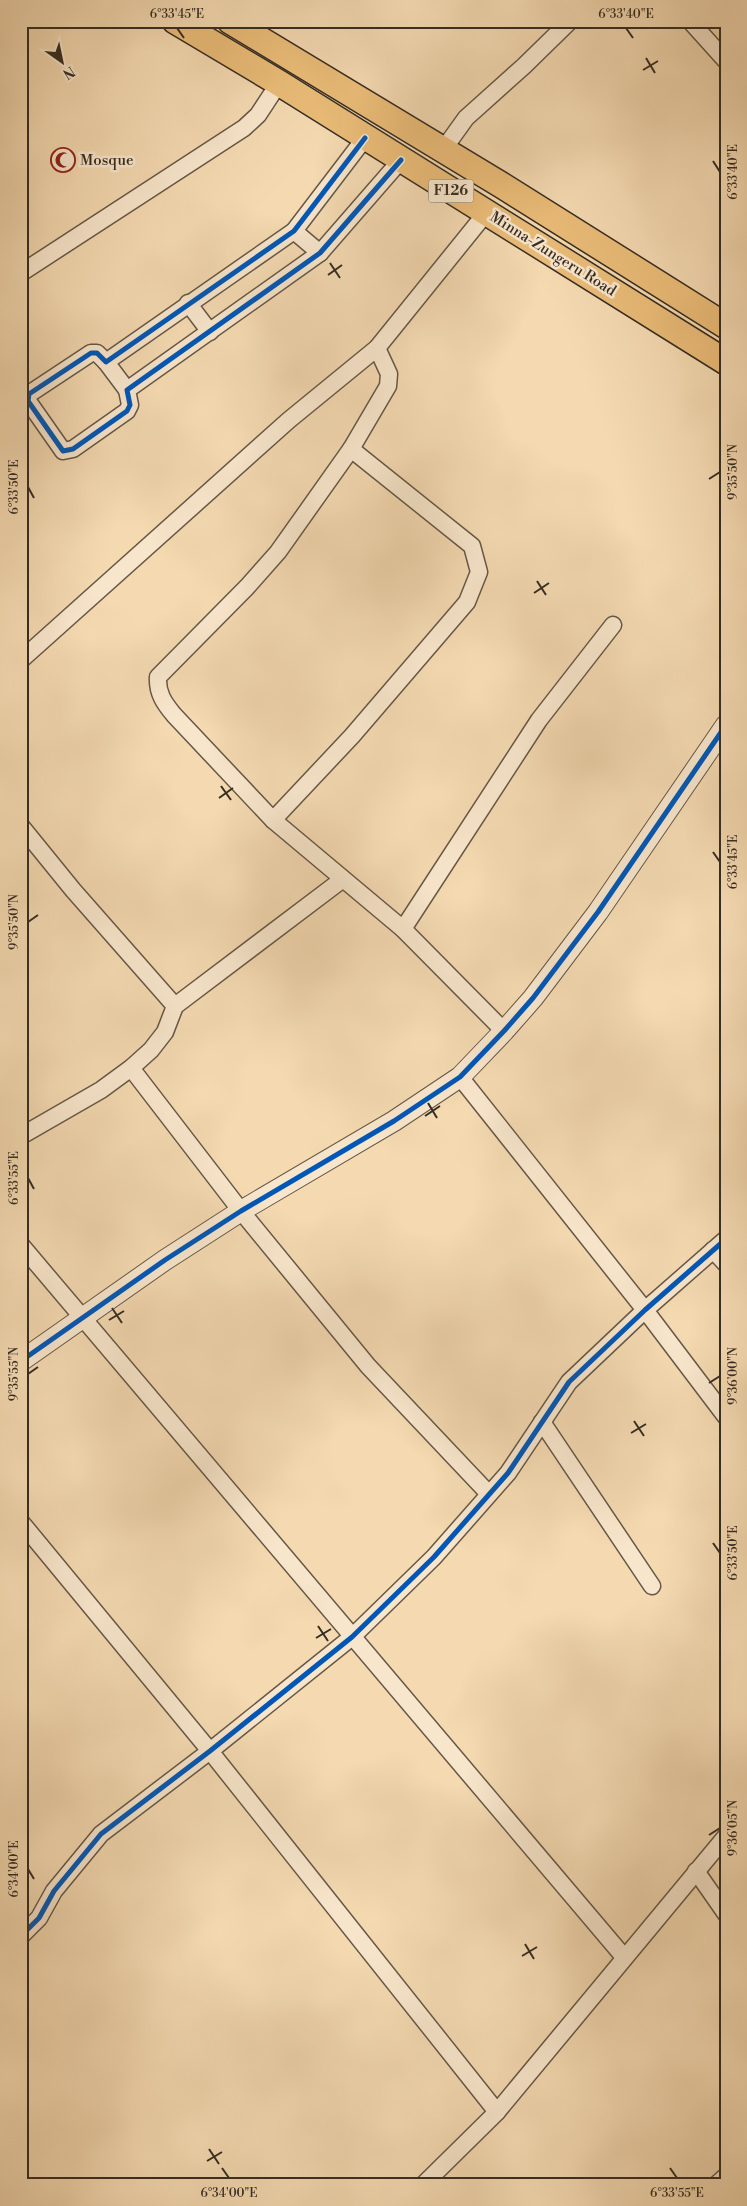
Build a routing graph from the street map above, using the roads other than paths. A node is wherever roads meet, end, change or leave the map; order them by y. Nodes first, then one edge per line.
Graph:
1 (175, 21) edge
2 (230, 21) edge
3 (570, 21) edge
4 (690, 21) edge
5 (726, 61) edge
6 (279, 83) junction
7 (365, 138) junction
8 (443, 150) junction
9 (401, 160) junction
10 (486, 213) junction
11 (294, 231) junction
12 (320, 253) junction
13 (21, 272) edge
14 (188, 304) junction
15 (726, 326) edge
16 (210, 332) junction
17 (377, 348) junction
18 (106, 362) junction
19 (726, 362) edge
20 (127, 390) junction
21 (352, 449) junction
22 (613, 625) dead end
23 (21, 660) edge
24 (726, 725) edge
25 (273, 820) junction
26 (21, 826) edge
27 (344, 878) junction
28 (403, 929) junction
29 (175, 1006) junction
30 (504, 1031) junction
31 (132, 1068) junction
32 (460, 1077) junction
33 (22, 1133) edge
34 (241, 1211) junction
35 (726, 1239) edge
36 (21, 1245) edge
37 (713, 1250) junction
38 (726, 1264) edge
39 (645, 1310) junction
40 (82, 1318) junction
41 (21, 1361) edge
42 (726, 1417) edge
43 (542, 1422) junction
44 (489, 1494) junction
45 (21, 1522) edge
46 (652, 1586) dead end
47 (352, 1637) junction
48 (210, 1751) junction
49 (726, 1836) edge
50 (696, 1871) junction
51 (726, 1914) edge
52 (21, 1936) edge
53 (624, 1957) junction
54 (497, 2112) junction
55 (726, 2176) edge
56 (423, 2185) edge
57 (716, 2185) edge

1 - 6 main road, Minna-Zungeru Road / F126
2 - 8 main road, Minna-Zungeru Road / F126
3 - 8 street
4 - 5 street
6 - 7 main road, Minna-Zungeru Road / F126
6 - 13 street
7 - 9 main road, Minna-Zungeru Road / F126
7 - 11 street
8 - 15 main road, Minna-Zungeru Road / F126
9 - 10 main road, Minna-Zungeru Road / F126
9 - 12 street
10 - 17 street
10 - 19 main road, Minna-Zungeru Road / F126
11 - 12 street
11 - 14 street
12 - 16 street
14 - 16 street
14 - 18 street
16 - 20 street
17 - 21 street
17 - 23 street
18 - 20 street
18 - 20 street
21 - 25 street
21 - 25 street
22 - 28 street
24 - 30 street
25 - 27 street
26 - 29 street
27 - 28 street
27 - 29 street
28 - 30 street
29 - 31 street
30 - 32 street
31 - 33 street
31 - 34 street
32 - 34 street
32 - 39 street
34 - 40 street
34 - 44 street
35 - 37 street
36 - 40 street
37 - 38 street
37 - 39 street
39 - 42 street
39 - 43 street
40 - 41 street
40 - 47 street
43 - 44 street
43 - 46 street
44 - 47 street
45 - 48 street
47 - 48 street
47 - 53 street
48 - 52 street
48 - 54 street
49 - 50 street
50 - 51 street
50 - 53 street
53 - 54 street
54 - 56 street
55 - 57 street

